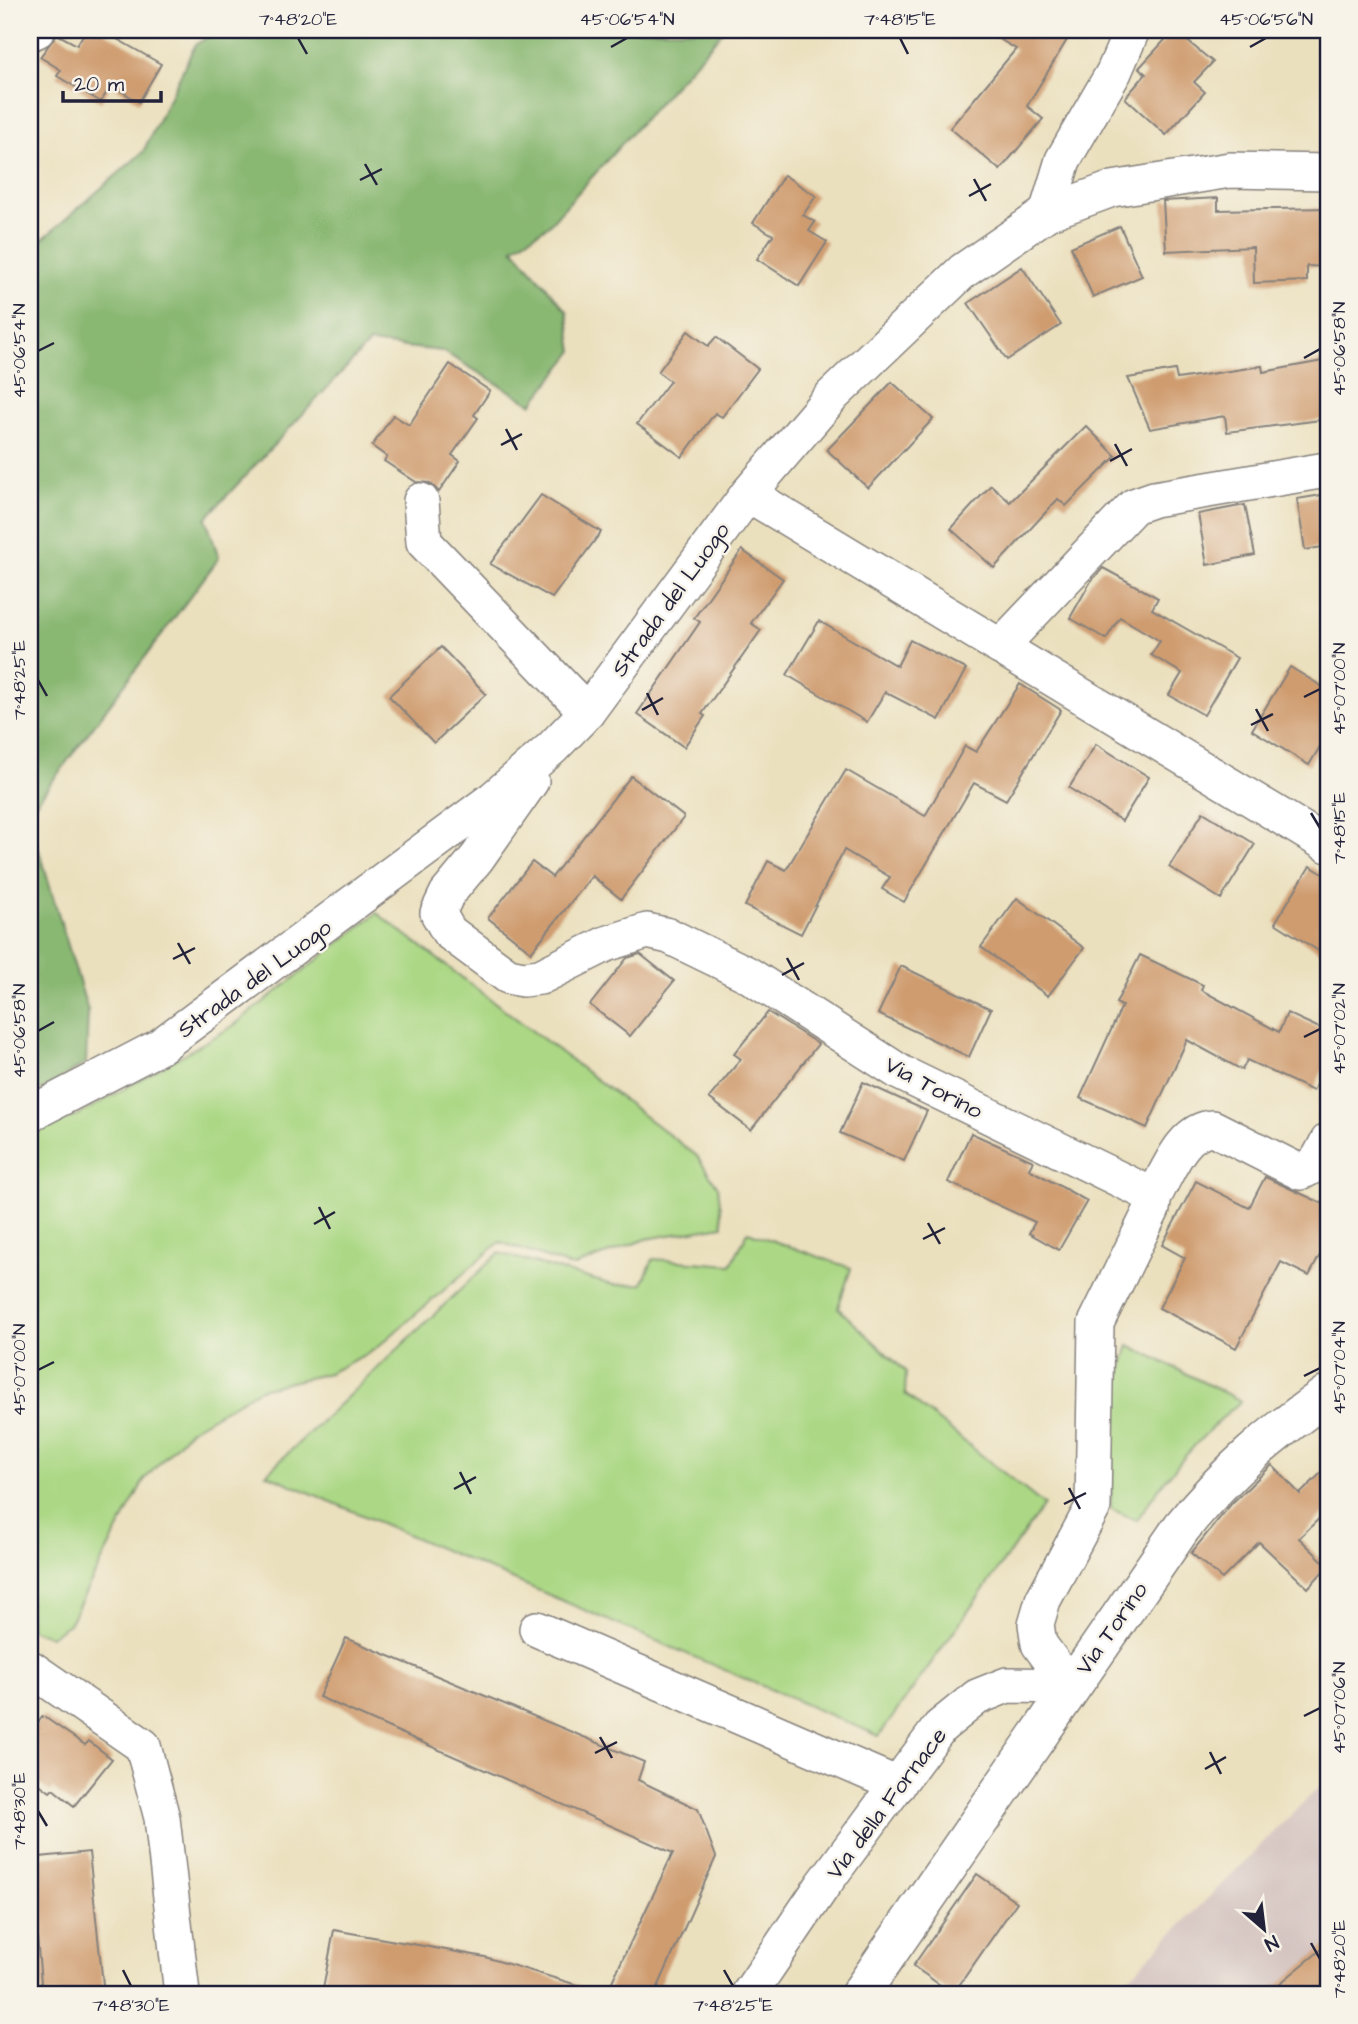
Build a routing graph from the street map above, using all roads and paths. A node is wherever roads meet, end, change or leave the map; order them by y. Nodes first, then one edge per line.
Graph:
1 (37, 30) edge
2 (1132, 30) edge
3 (30, 33) edge
4 (1328, 172) edge
5 (1047, 213) junction
6 (1326, 470) dead end
7 (748, 494) junction
8 (421, 501) dead end
9 (1000, 646) junction
10 (587, 712) junction
11 (552, 748) junction
12 (1328, 845) edge
13 (30, 1114) edge
14 (1328, 1141) edge
15 (1154, 1196) junction
16 (1328, 1394) edge
17 (537, 1629) dead end
18 (30, 1668) edge
19 (1070, 1686) junction
20 (898, 1785) junction
21 (181, 1994) edge
22 (749, 1994) edge
23 (860, 1994) edge

1 - 3 street
2 - 5 street
4 - 5 street, Strada del Luogo
5 - 7 street, Strada del Luogo
6 - 9 street
7 - 9 street
7 - 10 street, Strada del Luogo
8 - 10 street
9 - 12 street
10 - 11 street, Strada del Luogo
11 - 13 street, Strada del Luogo
11 - 15 street, Via Torino
14 - 15 street
15 - 19 street, Via Torino
16 - 19 main road, Via Torino
17 - 20 street
18 - 21 street
19 - 20 street, Via della Fornace
19 - 23 main road, Via Torino
20 - 22 street, Via della Fornace

